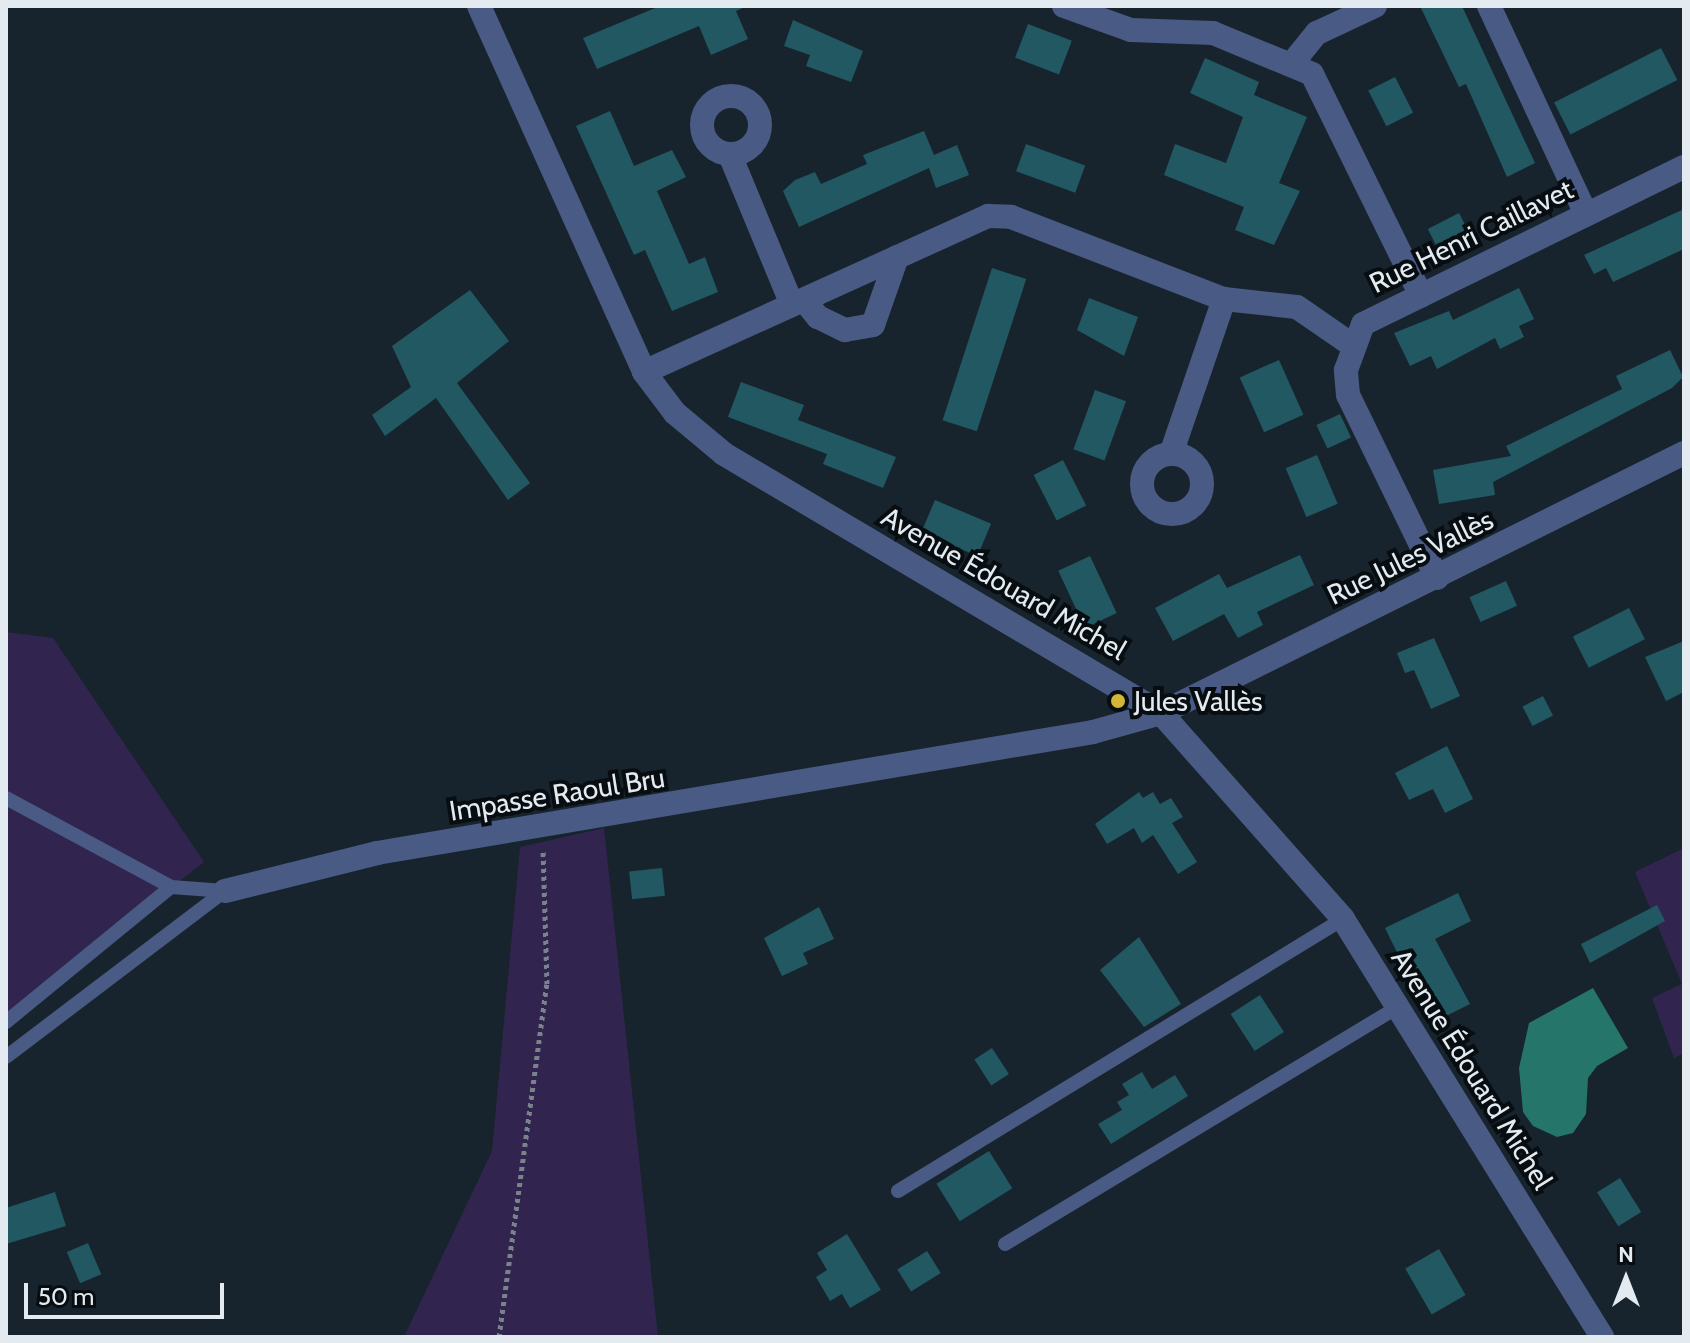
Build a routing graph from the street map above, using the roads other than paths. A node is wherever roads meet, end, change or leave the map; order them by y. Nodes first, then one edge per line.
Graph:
1 (479, 6) edge
2 (1064, 6) edge
3 (1375, 6) edge
4 (1489, 6) edge
5 (1294, 61) junction
6 (730, 155) dead end
7 (1684, 167) edge
8 (1586, 214) junction
9 (897, 257) junction
10 (1421, 296) junction
11 (1224, 299) junction
12 (798, 302) junction
13 (1352, 345) junction
14 (644, 372) junction
15 (1684, 453) edge
16 (1171, 454) dead end
17 (1437, 578) junction
18 (1161, 713) junction
19 (6, 798) edge
20 (171, 887) junction
21 (225, 891) junction
22 (1343, 919) junction
23 (1399, 1006) junction
24 (6, 1022) edge
25 (6, 1057) edge
26 (898, 1191) dead end
27 (1005, 1244) dead end
28 (1602, 1337) edge

1 - 14 street, Avenue Édouard Michel
2 - 5 street
3 - 5 street
4 - 8 street
5 - 10 street
6 - 12 street
7 - 8 street, Rue Henri Caillavet
8 - 10 street, Rue Henri Caillavet
9 - 11 street
9 - 12 street
9 - 12 street
10 - 13 street, Rue Henri Caillavet
11 - 13 street
11 - 16 street
12 - 14 street
13 - 17 street
14 - 18 street, Avenue Édouard Michel
15 - 17 street, Rue Jules Vallès
17 - 18 street, Rue Jules Vallès
18 - 21 street, Impasse Raoul Bru
18 - 22 street, Avenue Édouard Michel
19 - 20 lane
20 - 21 lane, Impasse Raoul Bru
20 - 24 lane
21 - 25 lane
22 - 23 street, Avenue Édouard Michel
22 - 26 lane
23 - 27 lane
23 - 28 street, Avenue Édouard Michel

